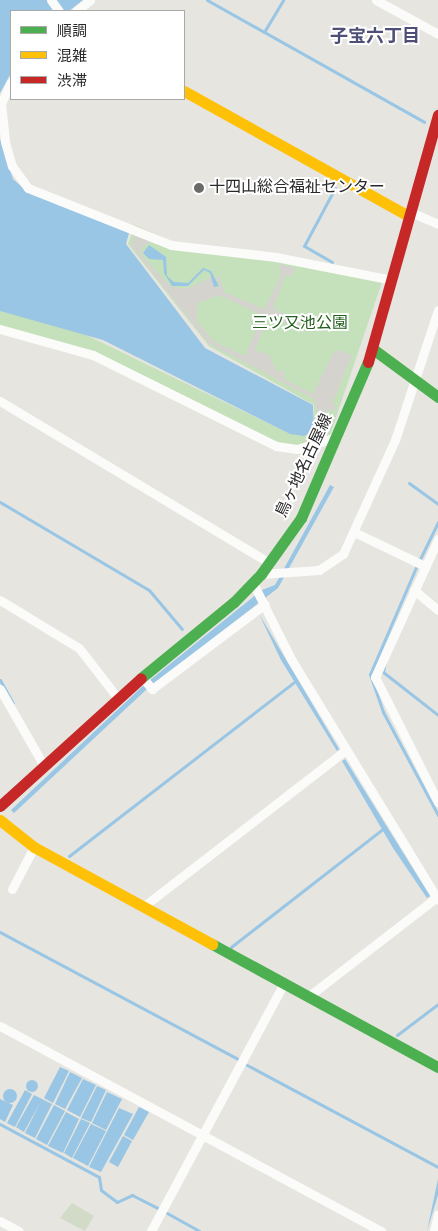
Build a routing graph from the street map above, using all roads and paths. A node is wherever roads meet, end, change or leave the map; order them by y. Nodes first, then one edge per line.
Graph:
1 (90, 0) edge
2 (376, 0) edge
3 (77, 10) edge
4 (438, 34) edge
5 (10, 84) edge
6 (185, 92) edge
7 (438, 115) edge
8 (410, 214) junction
9 (438, 224) edge
10 (392, 280) junction
11 (438, 310) edge
12 (0, 329) edge
13 (372, 350) junction
14 (413, 377) junction
15 (438, 397) edge
16 (0, 401) edge
17 (338, 437) junction
18 (356, 533) junction
19 (438, 539) edge
20 (270, 563) junction
21 (425, 566) junction
22 (257, 582) junction
23 (414, 590) junction
24 (0, 600) edge
25 (264, 603) junction
26 (438, 610) edge
27 (146, 682) junction
28 (0, 689) edge
29 (117, 697) junction
30 (346, 750) junction
31 (43, 764) junction
32 (438, 802) edge
33 (0, 806) edge
34 (0, 820) edge
35 (34, 847) junction
36 (12, 889) dead end
37 (437, 899) edge
38 (144, 906) junction
39 (284, 983) junction
40 (309, 996) junction
41 (0, 1026) edge
42 (438, 1067) edge
43 (203, 1135) junction
44 (438, 1214) edge
45 (0, 1221) edge
46 (19, 1231) edge
47 (151, 1231) edge
48 (381, 1231) edge
49 (434, 1231) edge

1 - 3 street
2 - 4 street
5 - 10 street
6 - 8 main road
7 - 8 main road, 鳥ヶ地名古屋線
8 - 9 street
8 - 10 main road, 鳥ヶ地名古屋線
10 - 13 main road, 鳥ヶ地名古屋線
11 - 14 street
12 - 17 street
13 - 14 main road
13 - 17 main road, 鳥ヶ地名古屋線
14 - 15 main road
14 - 18 street
16 - 20 street
17 - 20 main road, 鳥ヶ地名古屋線
18 - 21 street
18 - 22 street
19 - 21 street
20 - 22 main road, 鳥ヶ地名古屋線
21 - 23 street
22 - 25 street
22 - 27 main road, 鳥ヶ地名古屋線
23 - 26 street
23 - 32 street
24 - 29 street
25 - 27 street
25 - 30 street
27 - 29 main road, 鳥ヶ地名古屋線
28 - 31 street
29 - 31 main road, 鳥ヶ地名古屋線
30 - 37 street
30 - 38 street
31 - 33 main road, 鳥ヶ地名古屋線
34 - 35 main road
35 - 36 street
35 - 38 main road
37 - 40 street
38 - 39 main road
39 - 40 main road
39 - 43 street
40 - 42 main road
41 - 43 street
43 - 47 street
43 - 48 street
44 - 49 street
45 - 46 street

